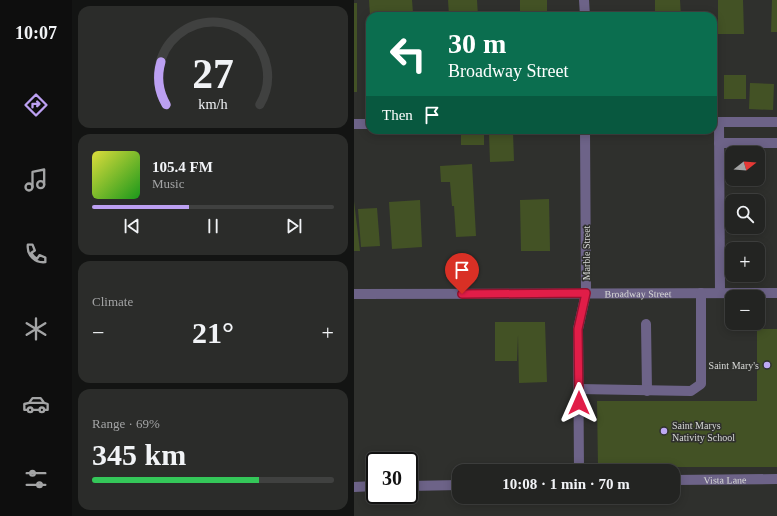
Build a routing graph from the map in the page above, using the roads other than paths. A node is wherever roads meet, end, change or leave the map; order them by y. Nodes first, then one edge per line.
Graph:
1 (584, 0) edge
2 (585, 12) edge
3 (717, 122) edge
4 (777, 122) edge
5 (354, 124) edge
6 (366, 124) edge
7 (717, 129) edge
8 (585, 134) edge
9 (719, 143) junction
10 (777, 143) edge
11 (586, 293) junction
12 (701, 293) junction
13 (720, 293) junction
14 (777, 293) edge
15 (354, 294) edge
16 (646, 324) dead end
17 (579, 389) junction
18 (647, 390) junction
19 (579, 464) edge
20 (777, 479) edge
21 (680, 480) edge
22 (452, 484) edge
23 (366, 486) edge
24 (418, 486) edge
25 (354, 487) edge

1 - 2 street
3 - 4 street
5 - 6 street
7 - 9 street
8 - 11 street, Marble Street
9 - 10 street
9 - 13 street
11 - 12 street, Broadway Street
11 - 15 street, Broadway Street
11 - 17 street, Marble Street
12 - 13 street, Broadway Street
12 - 18 street
13 - 14 street, Broadway Street
16 - 18 street
17 - 18 street
17 - 19 street, Marble Street
20 - 21 street, Vista Lane
22 - 24 street
23 - 25 street

